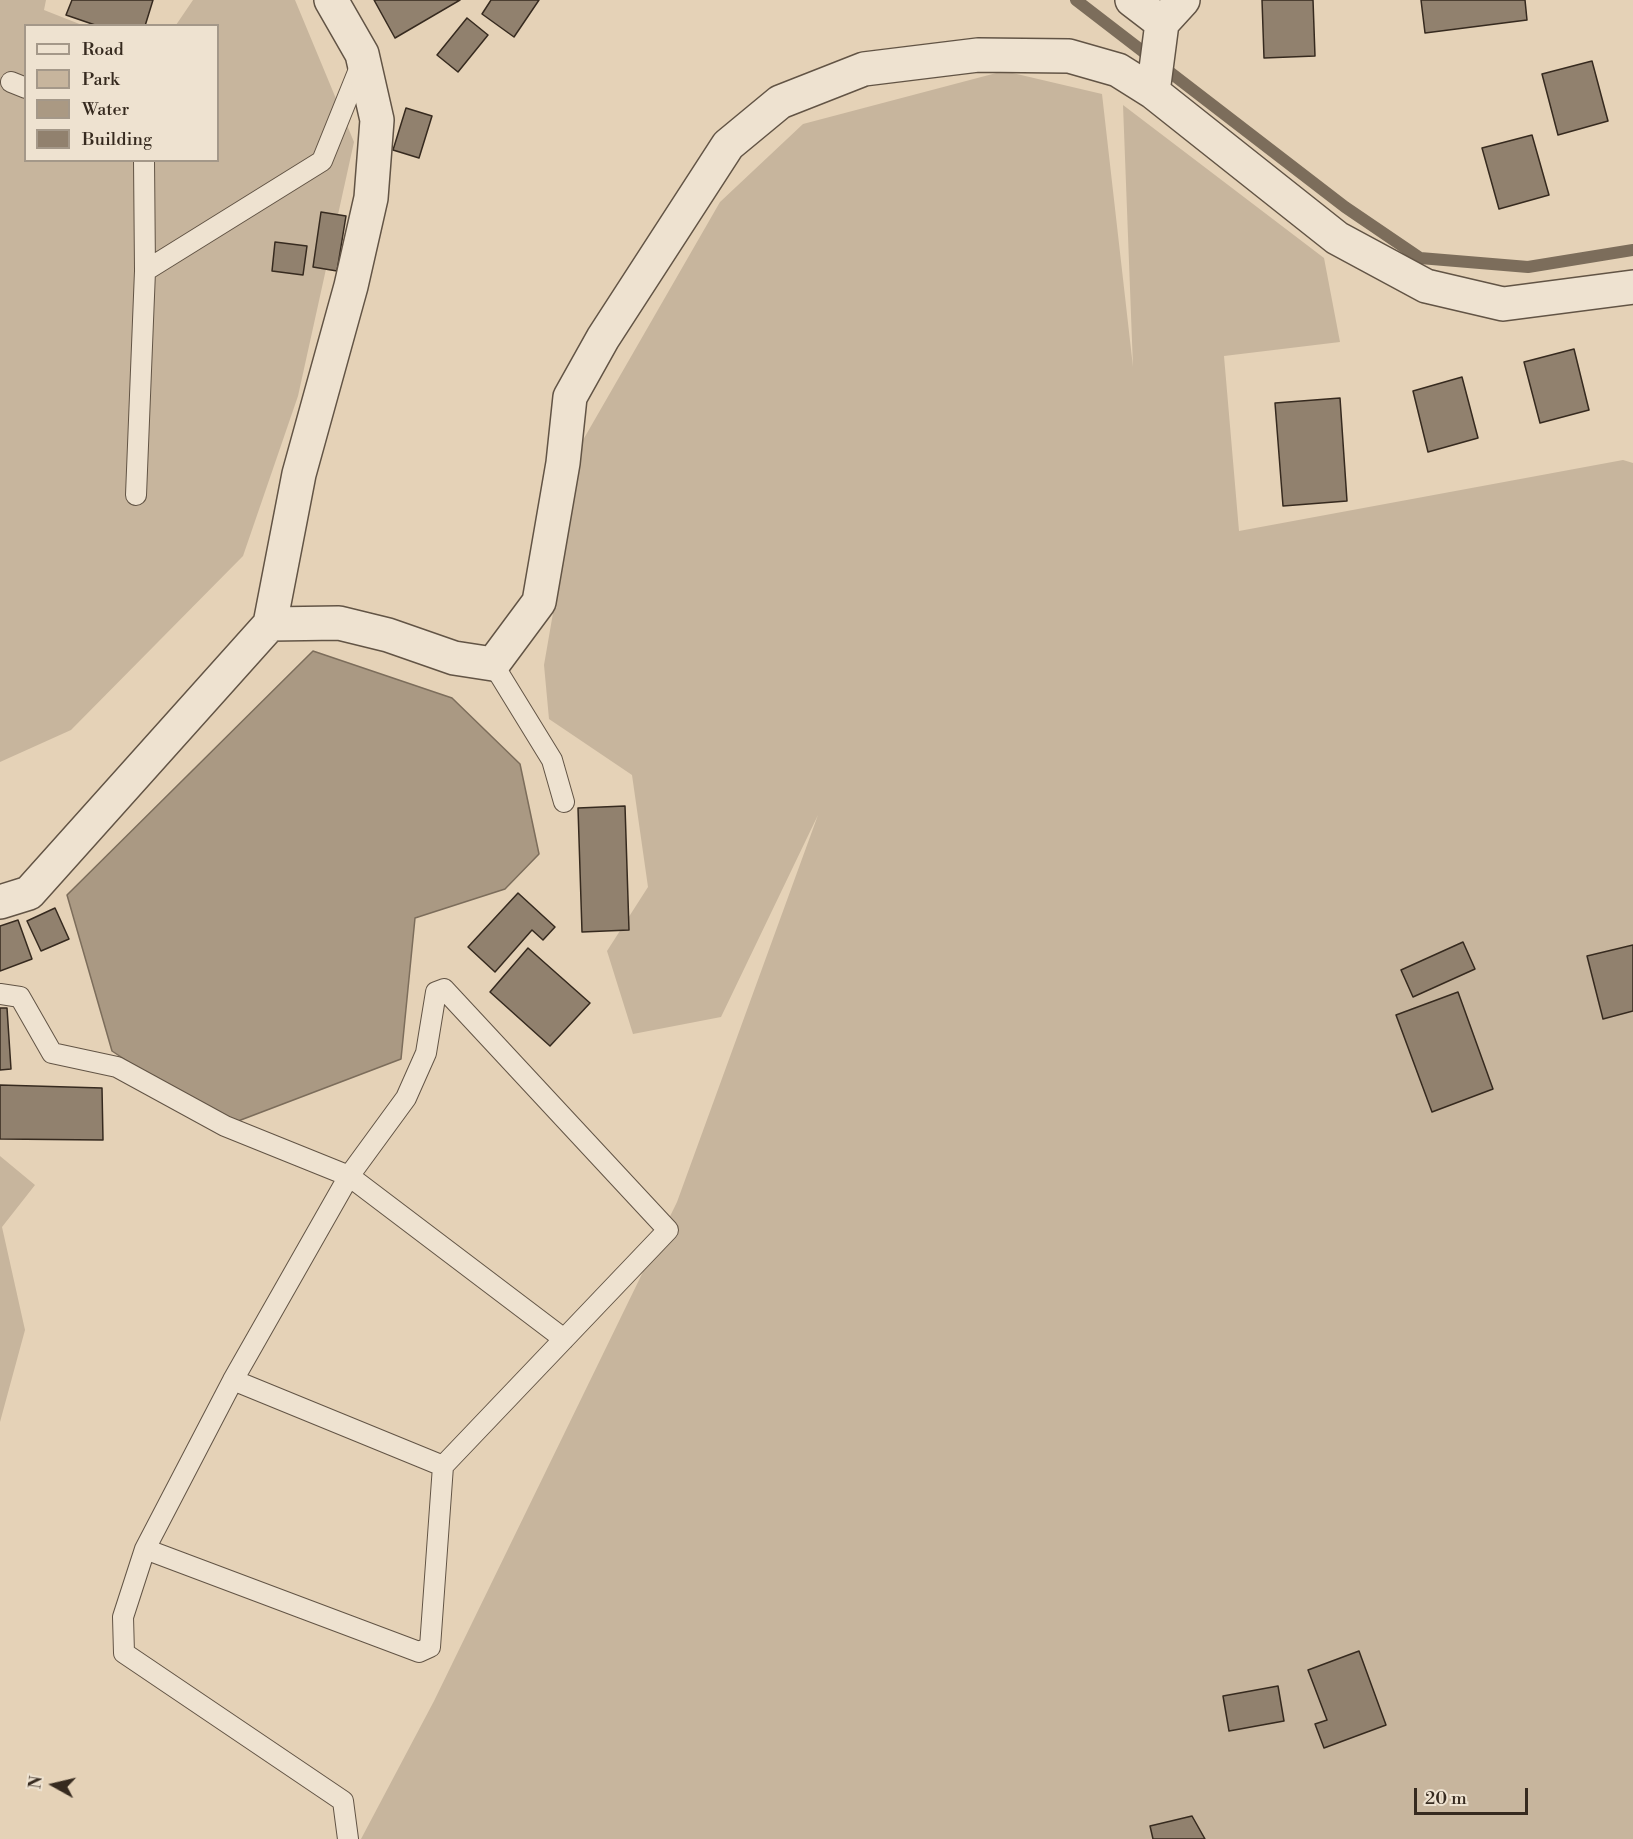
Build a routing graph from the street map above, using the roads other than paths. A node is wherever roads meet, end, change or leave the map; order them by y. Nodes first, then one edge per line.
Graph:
1 (331, 0) edge
2 (1132, 0) edge
3 (1173, 11) edge
4 (363, 60) junction
5 (1153, 92) junction
6 (144, 162) edge
7 (145, 271) junction
8 (1633, 287) edge
9 (136, 495) dead end
10 (270, 624) junction
11 (493, 664) junction
12 (564, 802) dead end
13 (0, 902) edge
14 (0, 994) edge
15 (349, 1176) junction
16 (564, 1339) junction
17 (233, 1380) junction
18 (443, 1466) junction
19 (145, 1549) junction
20 (348, 1839) edge

1 - 4 street
2 - 3 street
3 - 5 street
4 - 7 lane
4 - 10 street
5 - 8 street
5 - 11 street
6 - 7 lane
7 - 9 lane
10 - 11 street
10 - 13 street
11 - 12 lane
14 - 15 lane
15 - 16 lane
15 - 16 lane
15 - 17 lane
16 - 18 lane
17 - 18 lane
17 - 19 lane
18 - 19 lane
19 - 20 lane

